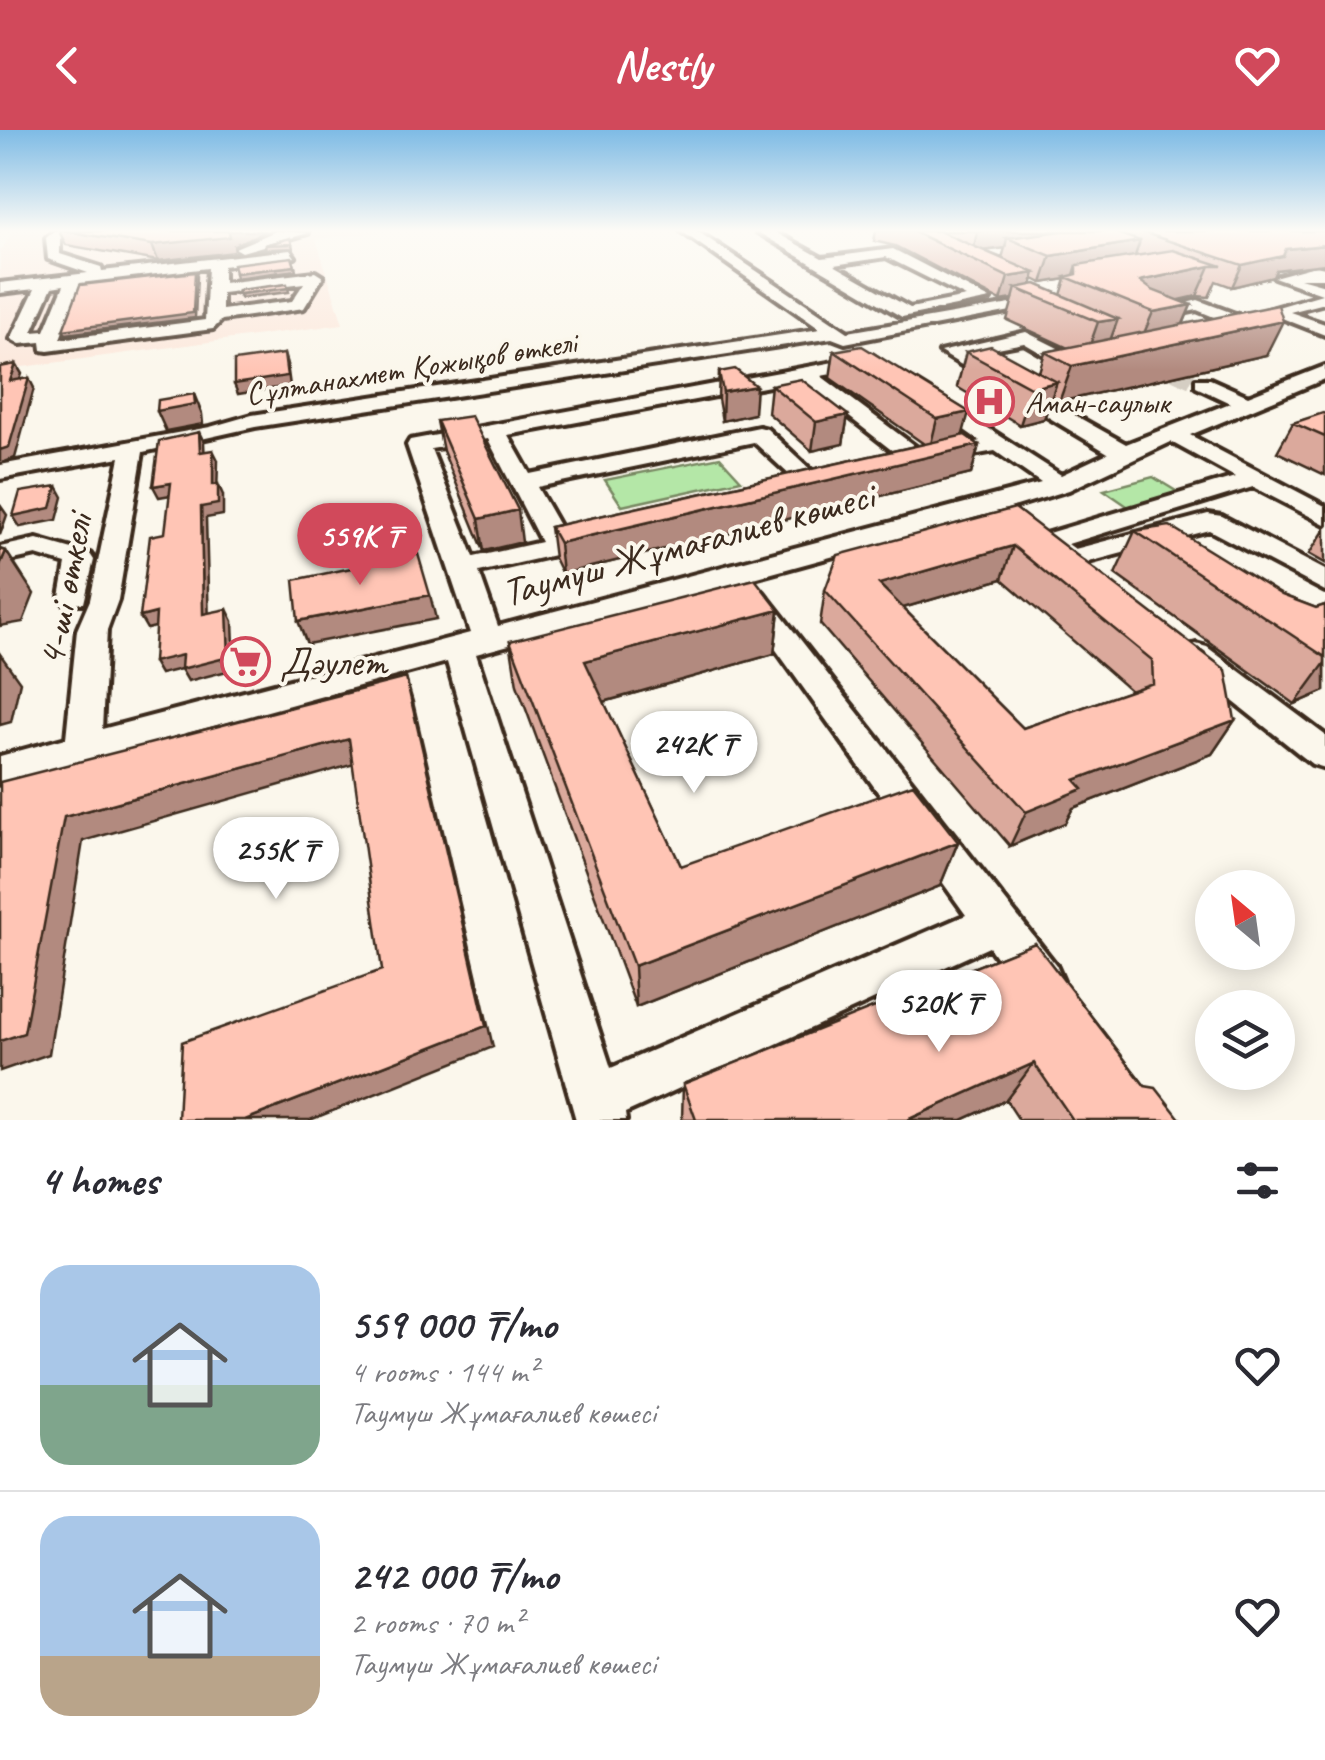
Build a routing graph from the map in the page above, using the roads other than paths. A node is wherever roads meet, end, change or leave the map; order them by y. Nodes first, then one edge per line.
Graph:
1 (106, 277) edge
2 (192, 277) edge
3 (215, 277) edge
4 (315, 277) edge
5 (759, 277) edge
6 (846, 277) edge
7 (937, 277) edge
8 (1283, 277) edge
9 (46, 282) junction
10 (5, 287) edge
11 (1058, 288) edge
12 (70, 289) junction
13 (1030, 294) junction
14 (1325, 294) edge
15 (37, 302) junction
16 (214, 316) junction
17 (1064, 322) edge
18 (1178, 328) edge
19 (1325, 330) edge
20 (52, 335) junction
21 (839, 335) junction
22 (1226, 337) edge
23 (1325, 372) edge
24 (805, 373) junction
25 (1002, 383) junction
26 (1203, 383) tunnel mouth
27 (922, 391) edge
28 (1247, 403) junction
29 (409, 421) junction
30 (495, 431) junction
31 (1172, 434) junction
32 (999, 443) junction
33 (133, 448) junction
34 (1125, 452) junction
35 (920, 461) junction
36 (885, 469) edge
37 (0, 472) edge
38 (1255, 479) junction
39 (525, 482) junction
40 (1060, 485) junction
41 (778, 494) edge
42 (1001, 504) junction
43 (1325, 516) edge
44 (612, 533) edge
45 (557, 546) junction
46 (0, 555) edge
47 (1160, 558) edge
48 (1077, 563) junction
49 (464, 567) junction
50 (734, 573) junction
51 (1325, 582) edge
52 (74, 597) dead end
53 (1175, 640) edge
54 (473, 642) junction
55 (83, 748) junction
56 (1325, 754) edge
57 (0, 770) edge
58 (996, 923) junction
59 (1064, 1014) edge
60 (599, 1110) edge

1 - 12 street
2 - 12 street
3 - 16 street
4 - 16 street
5 - 21 street
6 - 7 street
8 - 14 street
9 - 10 street
9 - 12 street
9 - 15 street
10 - 15 street
11 - 13 street, Сұлтанахмет Қожықов өткелі
12 - 15 street
12 - 20 street
13 - 17 street
13 - 21 street, Сұлтанахмет Қожықов өткелі
14 - 19 street
15 - 20 street
16 - 20 street
18 - 22 street
21 - 24 street
21 - 29 street, Сұлтанахмет Қожықов өткелі
23 - 28 street, Таумуш Жұмағалиев көшесі
24 - 30 street
24 - 35 street
25 - 25 street
25 - 34 street
26 - 28 street
27 - 32 street
28 - 31 street, Таумуш Жұмағалиев көшесі
29 - 30 street
29 - 33 street, Сұлтанахмет Қожықов өткелі
29 - 49 street
30 - 39 street
31 - 34 street, Таумуш Жұмағалиев көшесі
31 - 38 street
32 - 35 street
32 - 40 street
33 - 37 street, Сұлтанахмет Қожықов өткелі
33 - 55 street, 4-ші өткелі
34 - 40 street, Таумуш Жұмағалиев көшесі
35 - 36 street
38 - 43 street
38 - 48 street
39 - 41 street
39 - 45 street
40 - 42 street, Таумуш Жұмағалиев көшесі
42 - 48 street
42 - 50 street, Таумуш Жұмағалиев көшесі
44 - 45 street
45 - 49 street
46 - 52 street
47 - 48 street
48 - 51 street
49 - 54 street
50 - 54 street, Таумуш Жұмағалиев көшесі
50 - 58 street
53 - 56 street
54 - 55 street, Таумуш Жұмағалиев көшесі
54 - 60 street
55 - 57 street, Таумуш Жұмағалиев көшесі
58 - 59 street
58 - 60 street

